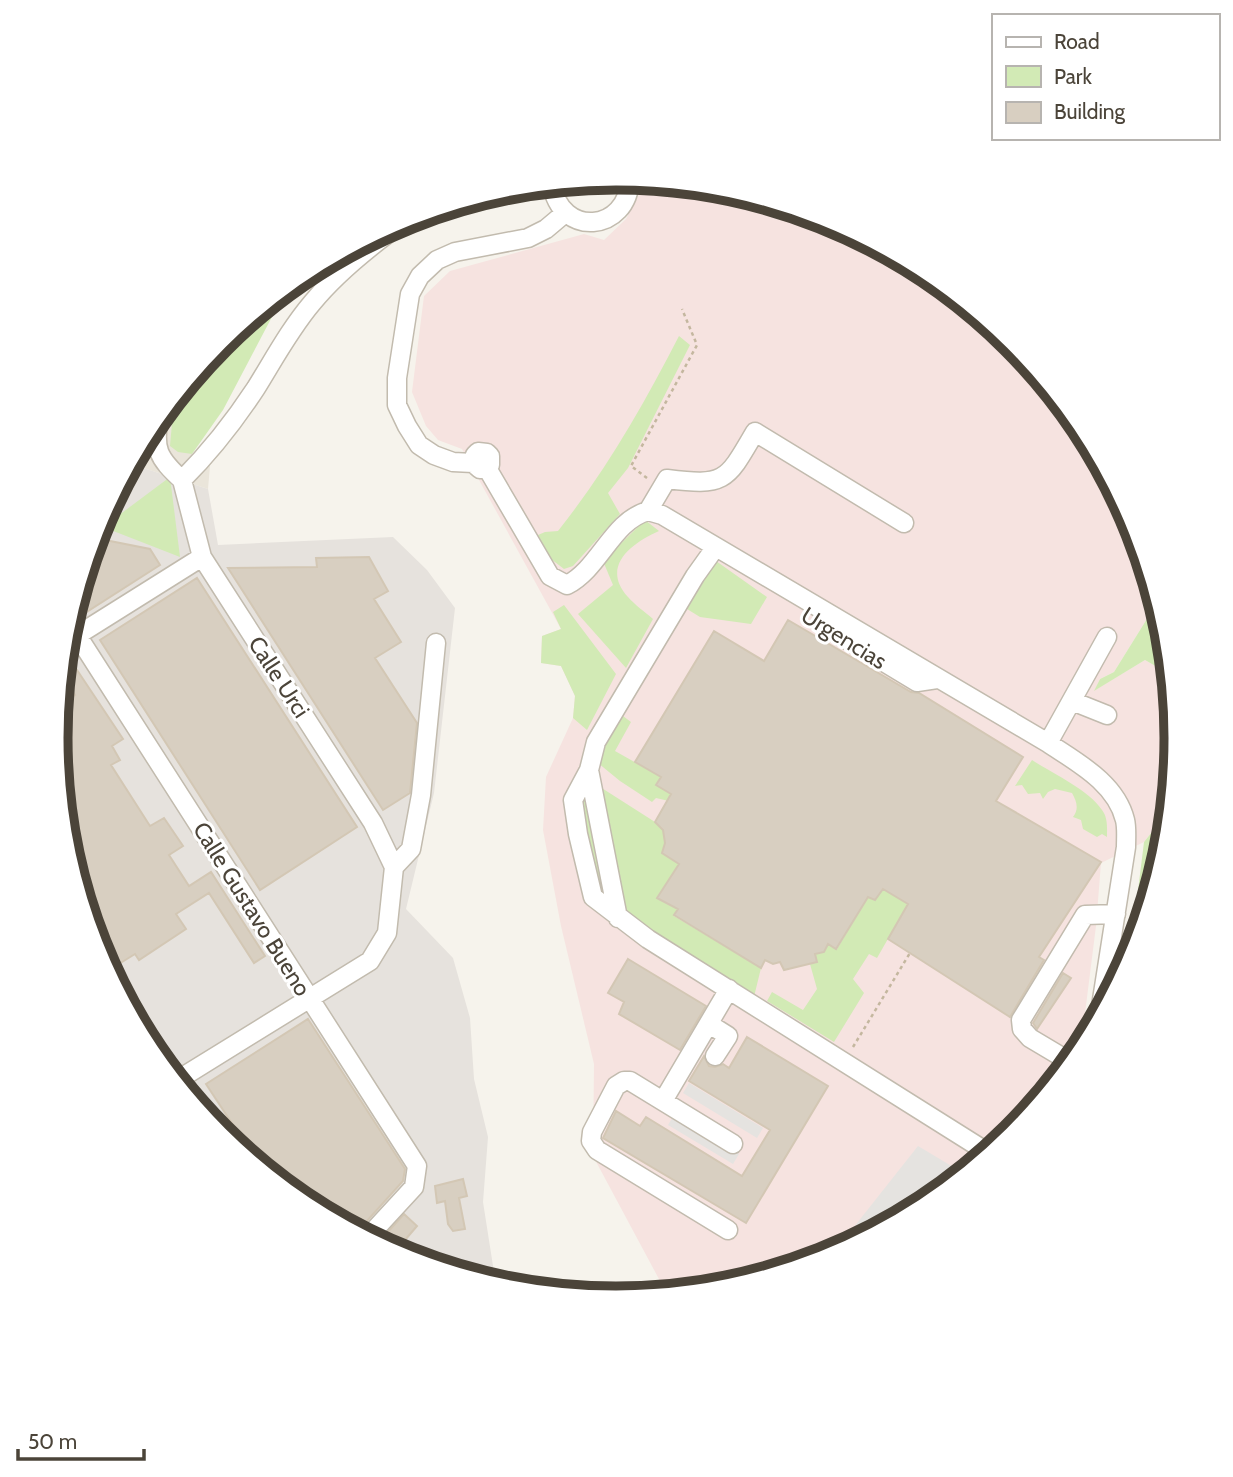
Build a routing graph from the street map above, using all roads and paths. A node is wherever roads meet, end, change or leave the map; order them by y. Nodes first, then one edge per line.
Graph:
1 (629, 190) edge
2 (555, 194) edge
3 (565, 212) junction
4 (366, 251) edge
5 (682, 309) dead end
6 (158, 439) edge
7 (183, 480) junction
8 (661, 489) junction
9 (648, 511) junction
10 (904, 523) dead end
11 (715, 548) junction
12 (202, 557) junction
13 (80, 629) edge
14 (1107, 637) dead end
15 (436, 643) dead end
16 (77, 645) edge
17 (1072, 701) junction
18 (1107, 715) dead end
19 (1048, 743) junction
20 (394, 867) junction
21 (1116, 914) junction
22 (911, 953) dead end
23 (729, 989) junction
24 (1104, 989) edge
25 (309, 999) junction
26 (709, 1024) junction
27 (715, 1056) dead end
28 (1062, 1057) edge
29 (844, 1062) junction
30 (185, 1076) edge
31 (663, 1101) junction
32 (733, 1144) dead end
33 (981, 1148) edge
34 (374, 1230) edge
35 (728, 1230) dead end

1 - 3 street
2 - 3 street
3 - 9 street
4 - 7 street
5 - 8 path
6 - 7 street
7 - 12 street, Calle Urci
8 - 9 street
8 - 10 street
9 - 11 street
11 - 19 street
11 - 23 street
12 - 13 street
12 - 20 street, Calle Urci
14 - 17 street
15 - 20 street
16 - 25 street, Calle Gustavo Bueno
17 - 18 street
17 - 19 street
19 - 21 street
20 - 25 street
21 - 24 street
21 - 28 street
22 - 29 path
23 - 26 street
23 - 29 street
25 - 30 street
25 - 34 street, Calle Gustavo Bueno
26 - 27 street
26 - 31 street
29 - 33 street
31 - 32 street
31 - 35 street

